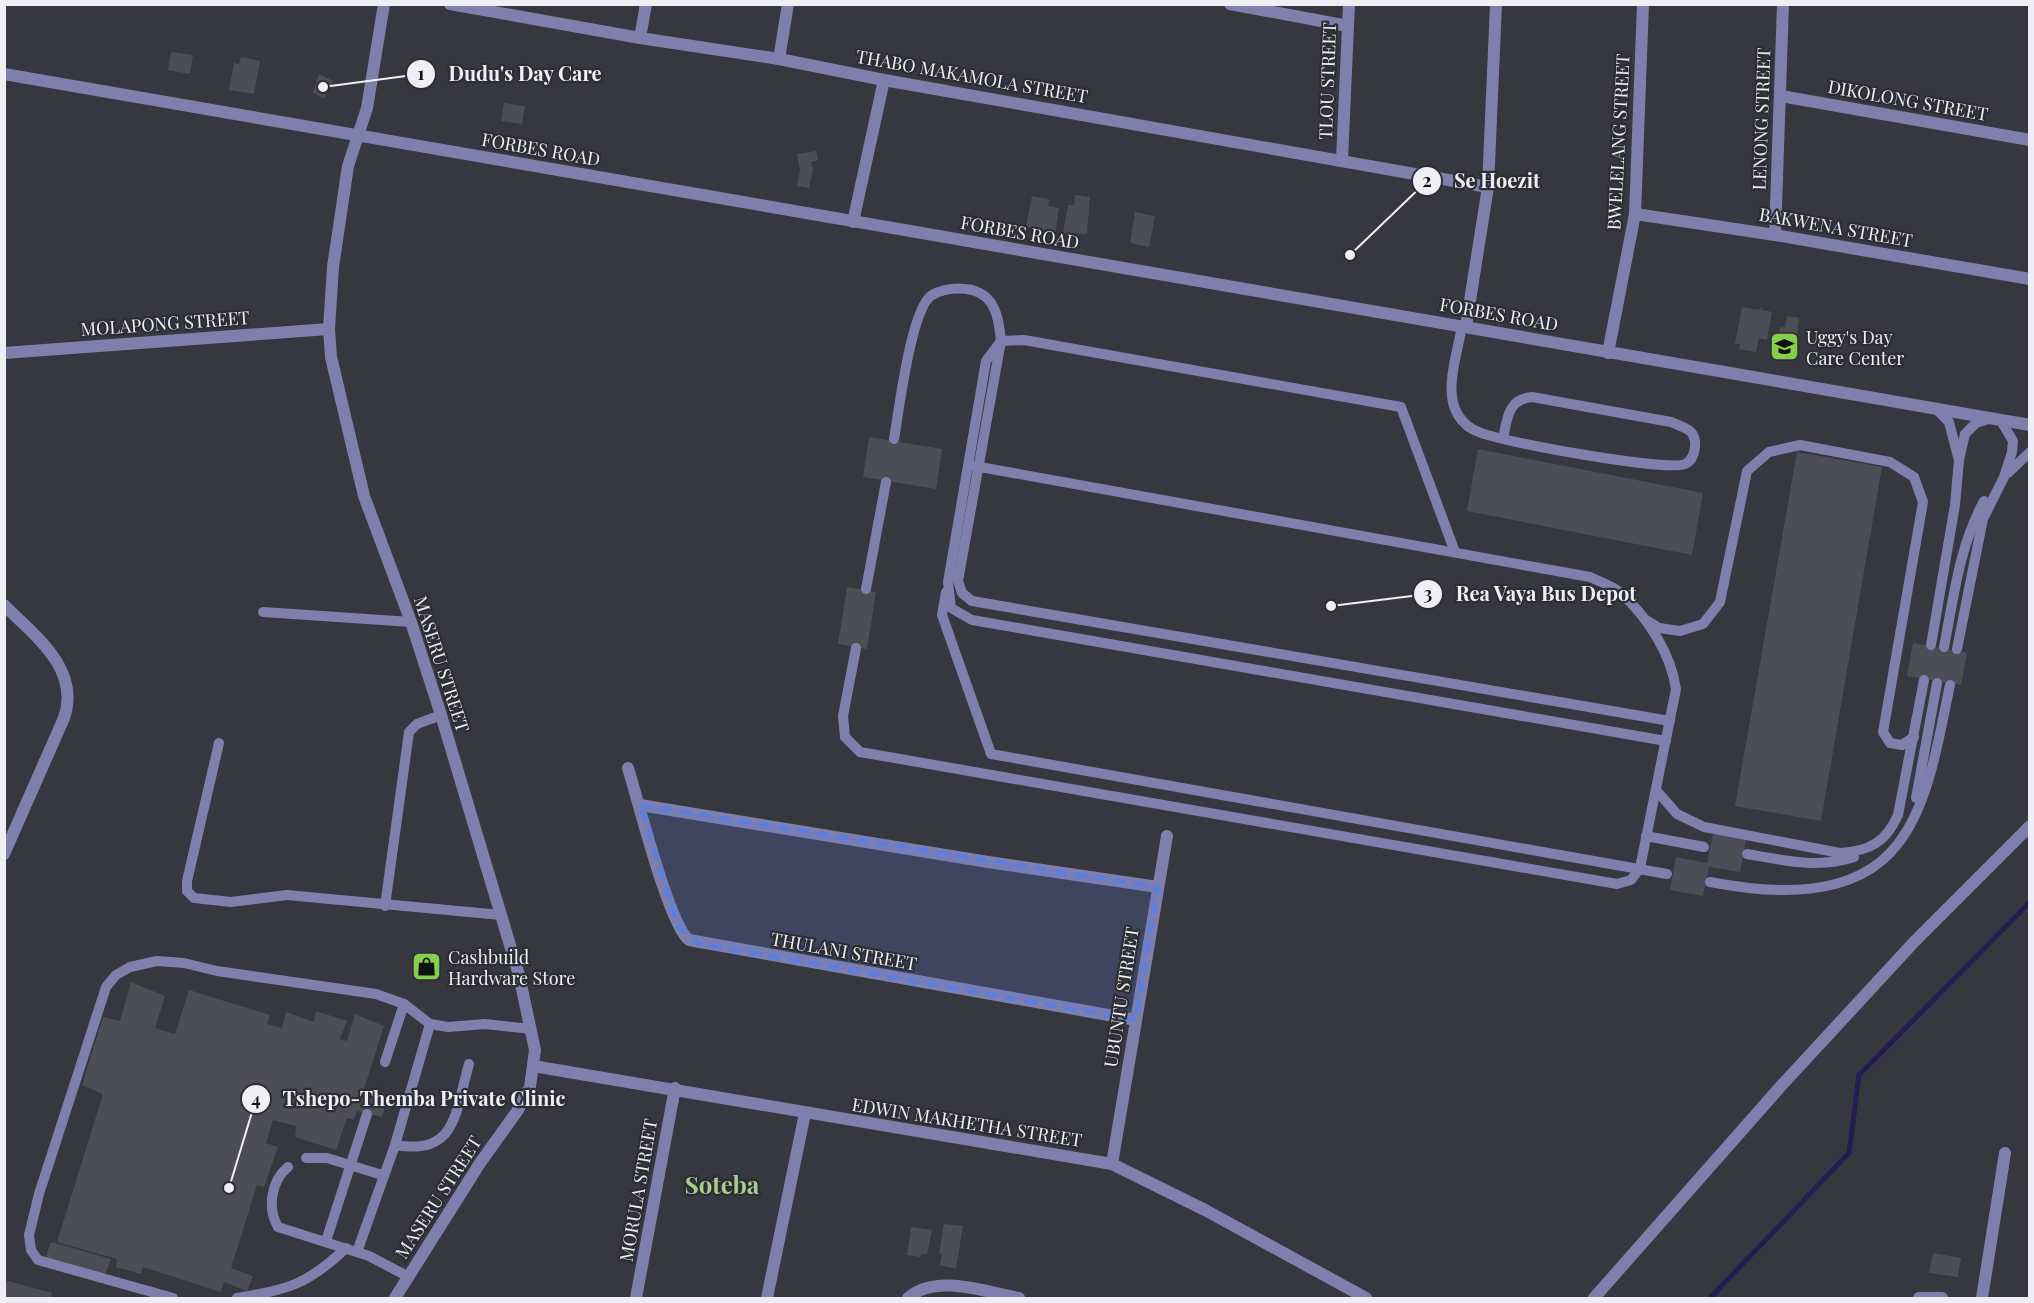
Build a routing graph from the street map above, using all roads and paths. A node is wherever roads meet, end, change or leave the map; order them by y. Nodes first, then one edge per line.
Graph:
1 (384, 4) edge
2 (450, 4) edge
3 (646, 4) edge
4 (788, 4) edge
5 (1230, 4) edge
6 (1348, 4) edge
7 (1496, 4) edge
8 (1643, 4) edge
9 (1784, 4) edge
10 (508, 9) edge
11 (1348, 26) junction
12 (640, 38) junction
13 (778, 59) junction
14 (4, 74) edge
15 (884, 80) junction
16 (1781, 96) junction
17 (358, 134) junction
18 (2030, 140) edge
19 (1342, 160) junction
20 (1488, 187) junction
21 (1635, 214) junction
22 (854, 222) junction
23 (1775, 235) junction
24 (2030, 279) edge
25 (1464, 326) junction
26 (329, 329) junction
27 (1001, 341) junction
28 (1608, 352) junction
29 (4, 353) edge
30 (1936, 409) junction
31 (1995, 420) junction
32 (2030, 425) edge
33 (894, 439) dead end
34 (1503, 439) junction
35 (2030, 452) edge
36 (1959, 460) junction
37 (974, 466) junction
38 (2004, 477) junction
39 (886, 482) dead end
40 (1455, 552) junction
41 (948, 582) junction
42 (866, 589) dead end
43 (4, 605) edge
44 (263, 612) dead end
45 (1643, 618) junction
46 (411, 622) junction
47 (1931, 645) dead end
48 (1944, 647) dead end
49 (856, 648) dead end
50 (1957, 649) dead end
51 (1924, 680) dead end
52 (1937, 683) dead end
53 (1950, 685) dead end
54 (441, 715) junction
55 (1670, 721) junction
56 (1914, 738) junction
57 (1666, 741) junction
58 (219, 743) dead end
59 (628, 768) dead end
60 (1656, 790) junction
61 (640, 805) junction
62 (1912, 820) junction
63 (2030, 826) edge
64 (1167, 836) dead end
65 (1646, 836) junction
66 (1881, 843) junction
67 (1704, 847) dead end
68 (4, 854) edge
69 (1747, 854) dead end
70 (1640, 868) junction
71 (1667, 874) dead end
72 (1710, 882) dead end
73 (1158, 886) junction
74 (385, 906) junction
75 (501, 915) junction
76 (404, 1004) junction
77 (1136, 1020) junction
78 (430, 1024) junction
79 (531, 1029) junction
80 (385, 1062) dead end
81 (469, 1065) dead end
82 (533, 1066) junction
83 (675, 1088) junction
84 (805, 1113) junction
85 (367, 1114) dead end
86 (395, 1145) junction
87 (2005, 1153) dead end
88 (306, 1158) dead end
89 (349, 1164) junction
90 (1112, 1164) junction
91 (288, 1167) dead end
92 (382, 1175) junction
93 (326, 1241) junction
94 (352, 1250) junction
95 (407, 1276) junction
96 (173, 1299) edge
97 (237, 1299) edge
98 (395, 1299) edge
99 (636, 1299) edge
100 (767, 1299) edge
101 (908, 1299) edge
102 (1019, 1299) edge
103 (1366, 1299) edge
104 (1594, 1299) edge
105 (1919, 1299) edge
106 (1942, 1299) edge
107 (1982, 1299) edge

1 - 17 street, MASERU STREET
2 - 10 street, THABO MAKAMOLA STREET
3 - 12 street
4 - 13 street
5 - 11 street
6 - 11 street, TLOU STREET
7 - 20 street
8 - 21 street, BWELELANG STREET
9 - 16 street, LENONG STREET
10 - 12 street, THABO MAKAMOLA STREET
11 - 19 street, TLOU STREET
12 - 13 street, THABO MAKAMOLA STREET
13 - 15 street, THABO MAKAMOLA STREET
14 - 17 street, FORBES ROAD
15 - 19 street, THABO MAKAMOLA STREET
15 - 22 street
16 - 18 street, DIKOLONG STREET
16 - 23 street, LENONG STREET
17 - 22 street, FORBES ROAD
17 - 26 street, MASERU STREET
19 - 20 street, THABO MAKAMOLA STREET
20 - 25 street
21 - 23 street, BAKWENA STREET
21 - 28 street, BWELELANG STREET
22 - 25 street, FORBES ROAD
23 - 24 street, BAKWENA STREET
25 - 28 street, FORBES ROAD
25 - 34 lane
26 - 29 street, MOLAPONG STREET
26 - 46 street, MASERU STREET
27 - 33 lane
27 - 37 lane
27 - 40 lane
28 - 30 street, FORBES ROAD
30 - 31 street, FORBES ROAD
30 - 36 lane
31 - 32 street, FORBES ROAD
31 - 36 lane
31 - 38 lane
34 - 34 lane
35 - 38 lane
36 - 47 lane
37 - 40 lane
37 - 41 lane
37 - 55 lane
38 - 48 lane
38 - 50 lane
39 - 42 lane
40 - 45 lane
41 - 57 lane
41 - 70 lane
43 - 68 street
44 - 46 lane
45 - 55 lane
45 - 56 lane
46 - 54 street, MASERU STREET
49 - 70 lane
51 - 56 lane
52 - 62 lane
53 - 62 lane
54 - 74 lane
54 - 75 street, MASERU STREET
55 - 57 lane
56 - 66 lane
57 - 60 lane
58 - 74 lane
59 - 61 street, THULANI STREET
60 - 65 lane
60 - 66 lane
61 - 73 street
61 - 77 street, THULANI STREET
62 - 72 lane
63 - 104 street
64 - 73 street, UBUNTU STREET
65 - 67 lane
65 - 70 lane
66 - 69 lane
70 - 71 lane
73 - 77 street, UBUNTU STREET
74 - 75 lane
75 - 79 street, MASERU STREET
76 - 78 lane
76 - 80 lane
76 - 96 lane
77 - 90 street, UBUNTU STREET
78 - 79 lane
78 - 86 lane
79 - 82 street, MASERU STREET
81 - 86 lane
82 - 83 street, EDWIN MAKHETHA STREET
82 - 95 street, MASERU STREET
83 - 84 street, EDWIN MAKHETHA STREET
83 - 99 street, MORULA STREET
84 - 90 street, EDWIN MAKHETHA STREET
84 - 100 street
85 - 89 lane
86 - 92 lane
87 - 107 street
88 - 89 lane
89 - 92 lane
89 - 93 lane
90 - 103 street, EDWIN MAKHETHA STREET
91 - 93 lane
92 - 94 lane
93 - 94 lane
94 - 95 lane
94 - 97 lane
95 - 98 street, MASERU STREET
101 - 102 street
105 - 106 street

